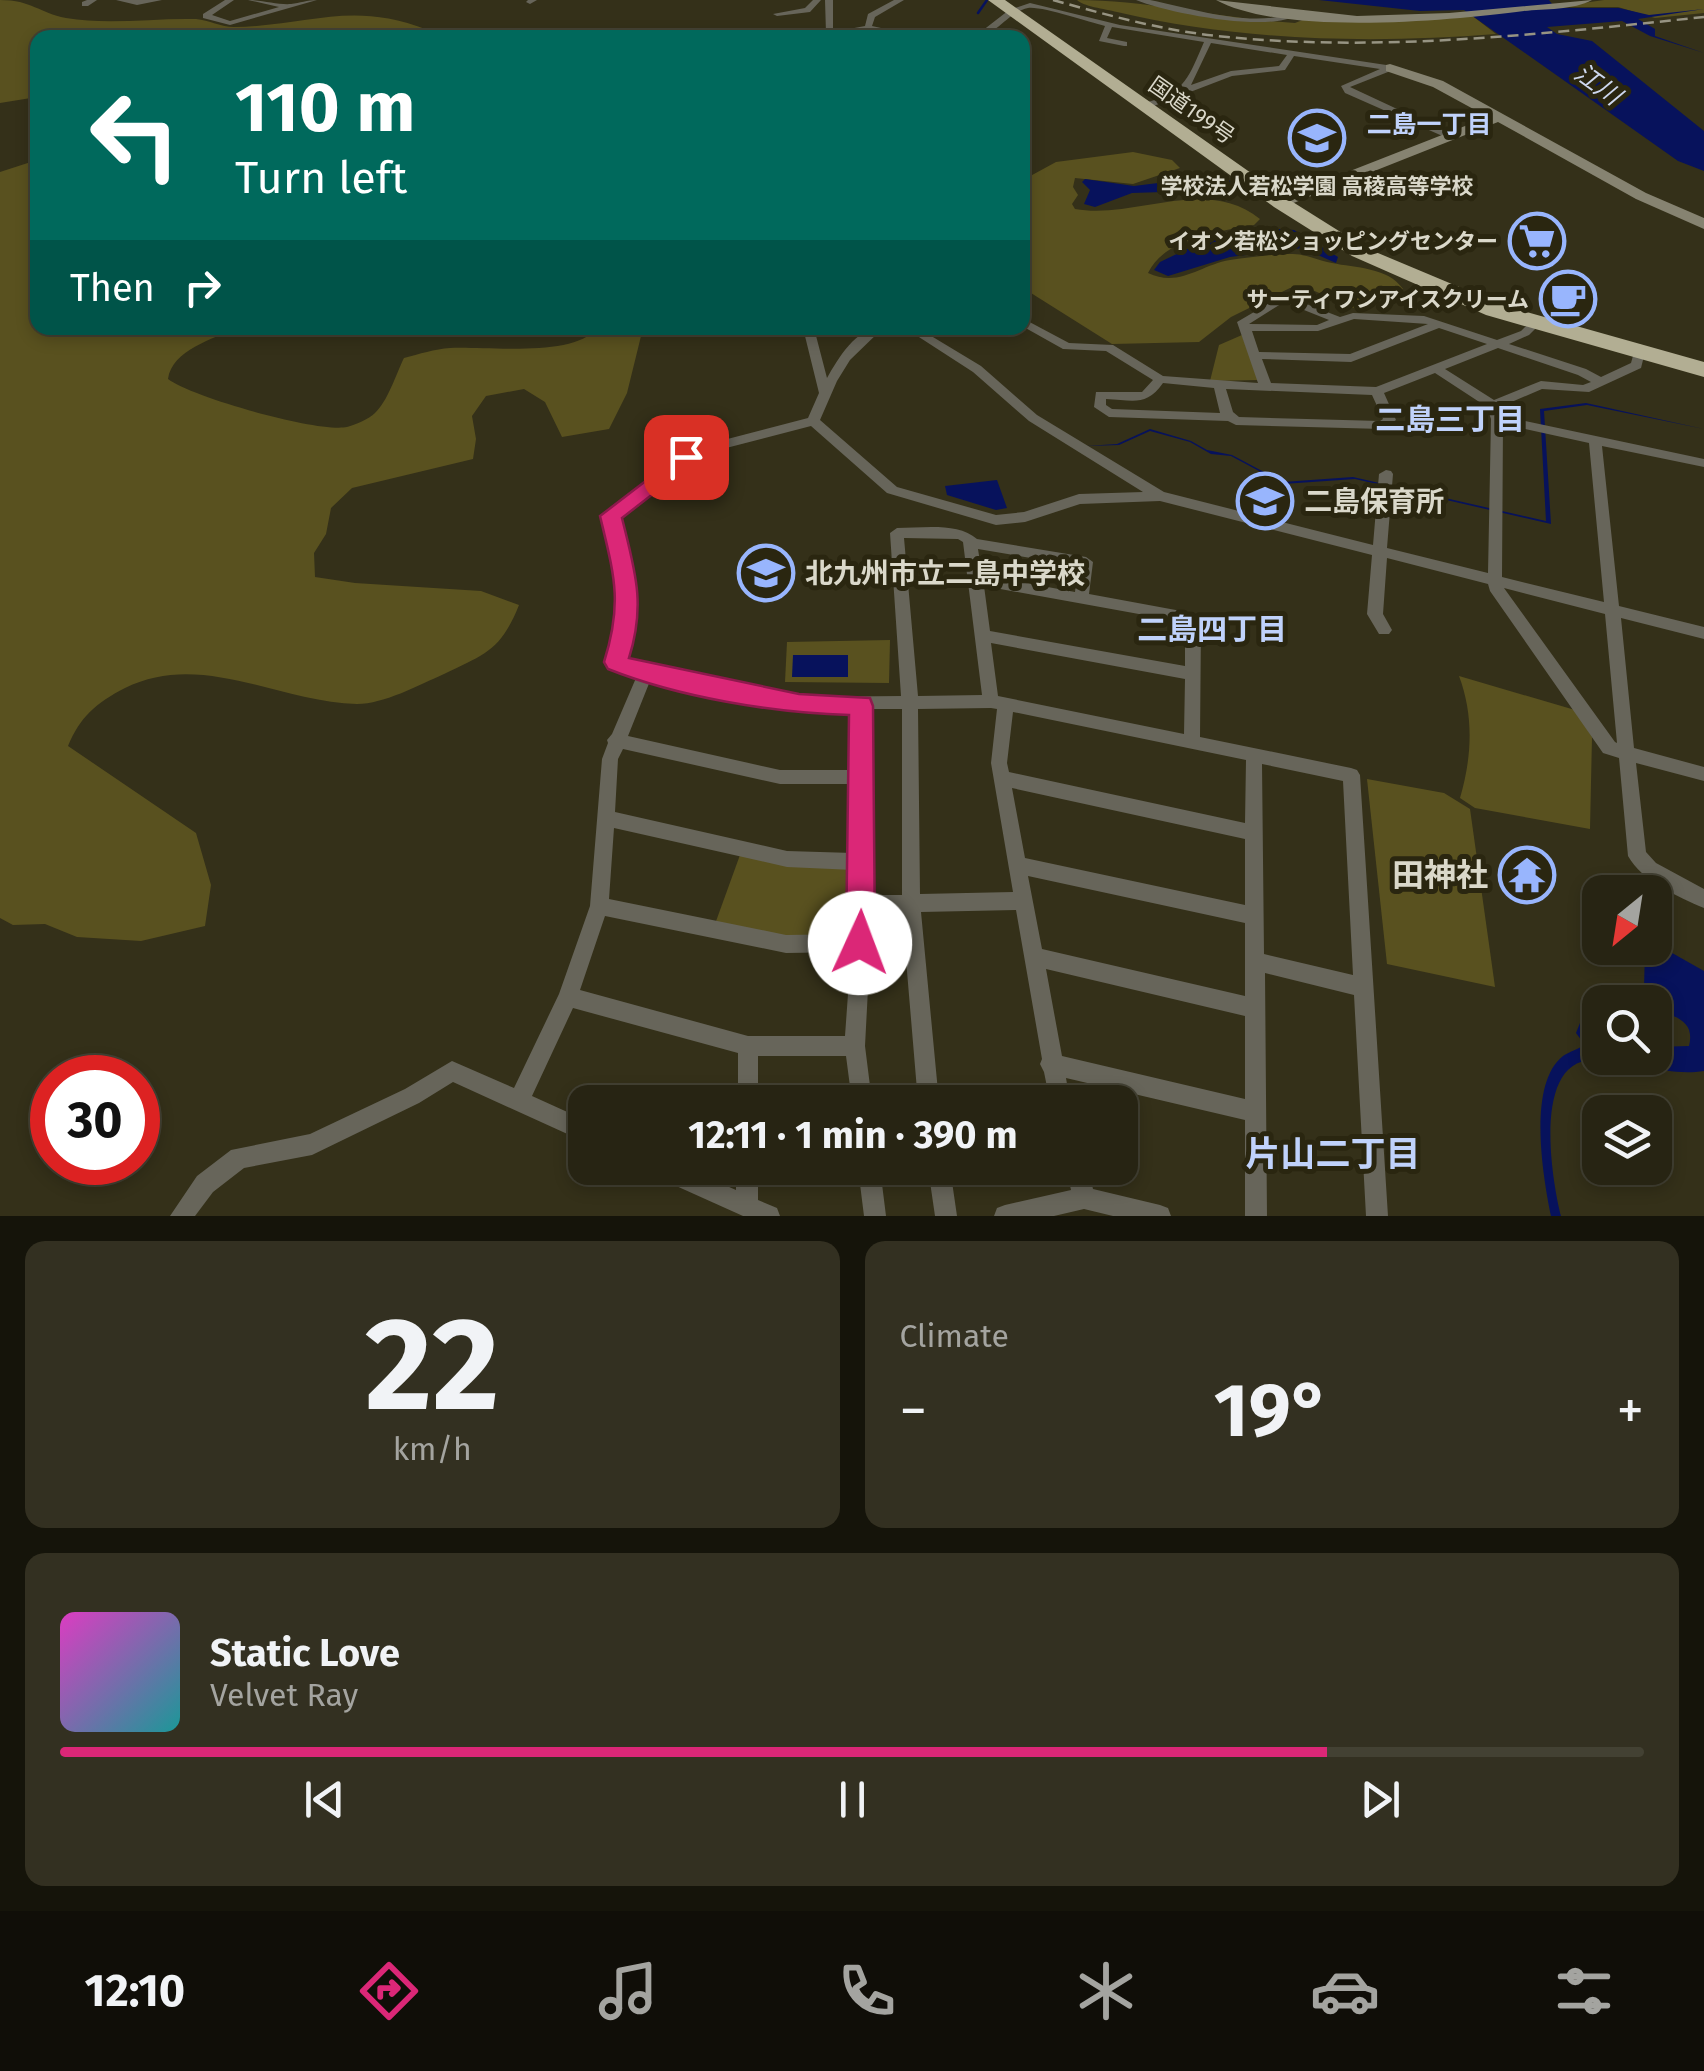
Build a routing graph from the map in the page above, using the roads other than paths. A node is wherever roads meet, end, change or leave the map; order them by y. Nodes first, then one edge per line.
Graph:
1 (120, 0) edge
2 (158, 0) edge
3 (230, 0) edge
4 (252, 0) edge
5 (314, 0) edge
6 (816, 0) edge
7 (829, 0) edge
8 (900, 0) edge
9 (1140, 0) edge
10 (1222, 0) edge
11 (1586, 0) edge
12 (1008, 6) edge
13 (288, 7) junction
14 (778, 14) dead end
15 (1291, 16) junction
16 (1052, 21) junction
17 (1109, 24) junction
18 (868, 28) junction
19 (829, 30) edge
20 (848, 30) edge
21 (874, 30) edge
22 (984, 30) edge
23 (1208, 41) junction
24 (1124, 44) dead end
25 (1293, 52) junction
26 (1390, 68) junction
27 (1187, 90) junction
28 (1152, 104) junction
29 (1498, 117) junction
30 (1450, 136) junction
31 (1286, 202) junction
32 (1704, 224) edge
33 (1340, 321) junction
34 (1535, 323) junction
35 (1439, 324) junction
36 (1030, 325) edge
37 (1245, 327) junction
38 (810, 335) edge
39 (869, 335) edge
40 (922, 335) edge
41 (1497, 343) junction
42 (1639, 350) junction
43 (1255, 354) junction
44 (1334, 357) junction
45 (1704, 367) edge
46 (1436, 368) junction
47 (1160, 378) junction
48 (1601, 382) junction
49 (1218, 385) junction
50 (1266, 388) junction
51 (1347, 390) junction
52 (1376, 391) junction
53 (824, 392) junction
54 (1495, 412) junction
55 (1231, 417) junction
56 (813, 421) junction
57 (1594, 439) junction
58 (1704, 463) edge
59 (1386, 474) dead end
60 (1160, 496) junction
61 (971, 543) junction
62 (1380, 550) junction
63 (978, 580) junction
64 (1497, 580) junction
65 (1082, 598) junction
66 (1613, 610) junction
67 (1384, 630) dead end
68 (1704, 632) edge
69 (985, 636) junction
70 (646, 672) junction
71 (1192, 674) junction
72 (910, 702) junction
73 (999, 703) junction
74 (861, 706) junction
75 (615, 740) junction
76 (1192, 740) junction
77 (1628, 753) junction
78 (1254, 756) junction
79 (1704, 774) edge
80 (860, 778) junction
81 (1002, 778) junction
82 (606, 818) junction
83 (1255, 833) junction
84 (860, 862) junction
85 (1018, 865) junction
86 (1704, 899) edge
87 (1022, 901) junction
88 (862, 904) junction
89 (911, 904) junction
90 (599, 906) junction
91 (1255, 916) junction
92 (860, 943) junction
93 (1032, 956) junction
94 (1254, 960) junction
95 (1363, 987) junction
96 (568, 996) junction
97 (1253, 1008) junction
98 (748, 1046) junction
99 (856, 1046) junction
100 (1050, 1064) junction
101 (748, 1085) edge
102 (860, 1085) edge
103 (928, 1085) edge
104 (1056, 1085) edge
105 (520, 1099) junction
106 (1255, 1112) junction
107 (568, 1123) edge
108 (700, 1185) edge
109 (747, 1185) edge
110 (871, 1185) edge
111 (941, 1185) edge
112 (1085, 1204) edge
113 (747, 1206) junction
114 (181, 1216) edge
115 (769, 1216) edge
116 (875, 1216) edge
117 (946, 1216) edge
118 (1005, 1216) edge
119 (1160, 1216) edge
120 (1256, 1216) edge
121 (1376, 1216) edge

1 - 2 street
3 - 13 street
4 - 13 street
5 - 13 street
6 - 14 street
7 - 19 street
8 - 18 street
9 - 15 street
10 - 15 street
11 - 15 street
12 - 16 highway, 国道199号
12 - 22 street
12 - 31 highway, 国道199号
16 - 17 street
16 - 28 highway, 国道199号
17 - 23 street
17 - 24 street
18 - 20 street
18 - 21 street
23 - 25 street
23 - 27 street
25 - 26 street
25 - 27 street
26 - 29 street
26 - 30 street
27 - 28 street
28 - 31 highway, 国道199号
29 - 30 street
29 - 32 street
30 - 31 street
31 - 34 highway, 国道199号
31 - 42 highway, 国道199号
33 - 35 street
33 - 37 street
33 - 37 street
34 - 41 street
34 - 42 highway, 国道199号
35 - 41 street
35 - 44 street
36 - 47 street
37 - 43 street
38 - 53 street
39 - 53 street
40 - 60 street
41 - 46 street
41 - 48 street
42 - 45 highway, 国道199号
42 - 48 street
43 - 44 street
43 - 50 street
44 - 51 street
46 - 52 street
46 - 54 street
47 - 49 street
47 - 55 street
48 - 54 street
49 - 50 street
49 - 55 street
50 - 51 street
51 - 52 street
52 - 55 street
53 - 56 street
54 - 57 street
54 - 64 street
56 - 60 street
56 - 70 street
57 - 58 street
57 - 66 street
59 - 62 street
60 - 62 street
61 - 63 street
61 - 65 street
61 - 72 street
62 - 64 street
62 - 67 street
63 - 65 street
63 - 69 street
64 - 66 street
64 - 77 street
65 - 71 street
66 - 68 street
66 - 77 street
69 - 71 street
69 - 73 street
70 - 74 street
70 - 75 street
71 - 76 street
72 - 73 street
72 - 74 street
72 - 89 street
73 - 76 street
73 - 81 street
74 - 80 street
75 - 80 street
75 - 82 street
76 - 78 street
77 - 79 street
77 - 86 street
78 - 83 street
78 - 95 street
80 - 84 street
81 - 83 street
81 - 85 street
82 - 84 street
82 - 90 street
83 - 91 street
84 - 88 street
85 - 87 street
85 - 91 street
87 - 89 street
87 - 93 street
88 - 89 street
88 - 92 street
89 - 103 street
90 - 92 street
90 - 96 street
91 - 94 street
92 - 99 street
93 - 97 street
93 - 100 street
94 - 95 street
94 - 97 street
95 - 121 street
96 - 98 street
96 - 105 street
97 - 106 street
98 - 99 street
98 - 101 street
99 - 102 street
100 - 104 street
100 - 106 street
105 - 107 street
105 - 114 street
106 - 120 street
108 - 113 street
109 - 113 street
110 - 116 street
111 - 117 street
112 - 118 street
112 - 119 street
113 - 115 street

